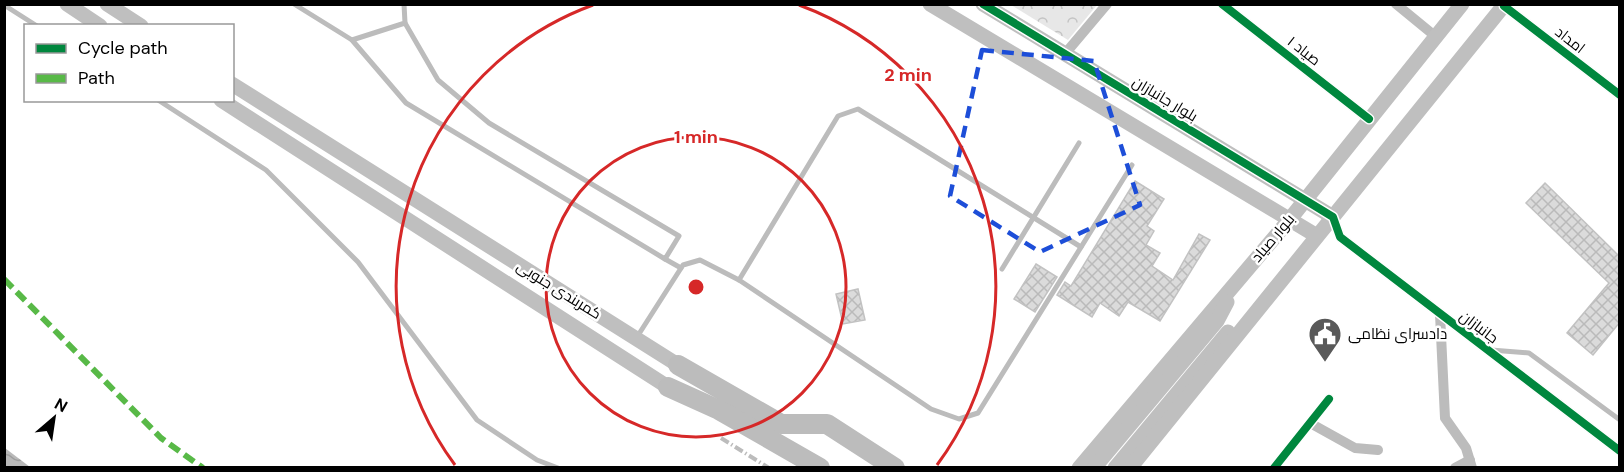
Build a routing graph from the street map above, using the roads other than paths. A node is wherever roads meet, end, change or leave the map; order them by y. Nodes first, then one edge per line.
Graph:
1 (67, 4) edge
2 (107, 4) edge
3 (294, 4) edge
4 (404, 4) edge
5 (930, 4) edge
6 (983, 4) edge
7 (1107, 4) edge
8 (1222, 4) edge
9 (1396, 4) edge
10 (1462, 4) edge
11 (4, 5) edge
12 (1504, 5) edge
13 (405, 23) junction
14 (34, 24) edge
15 (97, 24) edge
16 (138, 24) edge
17 (1435, 36) junction
18 (352, 40) junction
19 (1064, 55) junction
20 (234, 85) edge
21 (1620, 95) edge
22 (161, 102) edge
23 (224, 102) edge
24 (1160, 112) junction
25 (1369, 119) junction
26 (1146, 135) junction
27 (1079, 143) dead end
28 (1132, 165) dead end
29 (1305, 199) junction
30 (1333, 217) junction
31 (1033, 218) junction
32 (1290, 219) junction
33 (1317, 236) junction
34 (1340, 237) junction
35 (1081, 247) junction
36 (665, 259) junction
37 (681, 268) junction
38 (1002, 269) dead end
39 (537, 276) junction
40 (1240, 278) junction
41 (739, 280) junction
42 (526, 294) junction
43 (1262, 304) junction
44 (1440, 314) junction
45 (636, 338) junction
46 (1488, 350) junction
47 (624, 358) junction
48 (678, 365) joint
49 (668, 387) joint
50 (1329, 399) dead end
51 (724, 402) junction
52 (1620, 420) edge
53 (1310, 423) junction
54 (1378, 450) dead end
55 (1620, 451) edge
56 (1471, 464) edge
57 (558, 468) edge
58 (820, 468) edge
59 (896, 468) edge
60 (1079, 468) edge
61 (1094, 468) edge
62 (1115, 468) edge
63 (1130, 468) edge
64 (1274, 468) edge
65 (1455, 468) edge

1 - 15 main road
2 - 16 main road
3 - 18 lane
4 - 13 lane
5 - 26 main road
6 - 19 main road, بلوار جانبازان
7 - 19 street
8 - 25 street, صیاد ۱
9 - 17 street
10 - 17 main road, بلوار صیاد
11 - 14 lane
12 - 21 street, امداد
12 - 30 main road
13 - 18 lane
13 - 36 lane
17 - 25 main road, بلوار صیاد
18 - 36 lane
19 - 24 main road, بلوار جانبازان
20 - 39 main road, کمربندی جنوبی
22 - 57 lane
23 - 42 main road, کمربندی جنوبی
24 - 26 main road
24 - 29 main road, بلوار جانبازان
25 - 29 main road, بلوار صیاد
26 - 32 main road
27 - 31 lane
28 - 35 lane
29 - 30 main road, بلوار جانبازان
29 - 32 main road, بلوار صیاد
30 - 33 main road
30 - 34 street
31 - 35 lane
31 - 38 lane
31 - 41 lane
32 - 33 main road
32 - 40 main road, بلوار صیاد
33 - 34 street
33 - 43 main road
34 - 44 street, جانبازان
35 - 41 lane
36 - 37 lane
37 - 41 lane
37 - 45 lane
39 - 42 main road
39 - 45 main road, کمربندی جنوبی
40 - 60 main road, بلوار صیاد
40 - 61 main road
42 - 47 main road, کمربندی جنوبی
43 - 62 main road
43 - 63 main road
44 - 46 street, جانبازان
44 - 56 street
45 - 47 main road
45 - 48 main road, کمربندی جنوبی
46 - 52 lane
46 - 55 street, جانبازان
47 - 49 main road, کمربندی جنوبی
48 - 51 highway, کمربندی جنوبی
49 - 51 highway, کمربندی جنوبی
50 - 53 street
51 - 58 highway, کمربندی جنوبی
51 - 59 highway, کمربندی جنوبی
53 - 54 street
53 - 64 street
56 - 65 street

